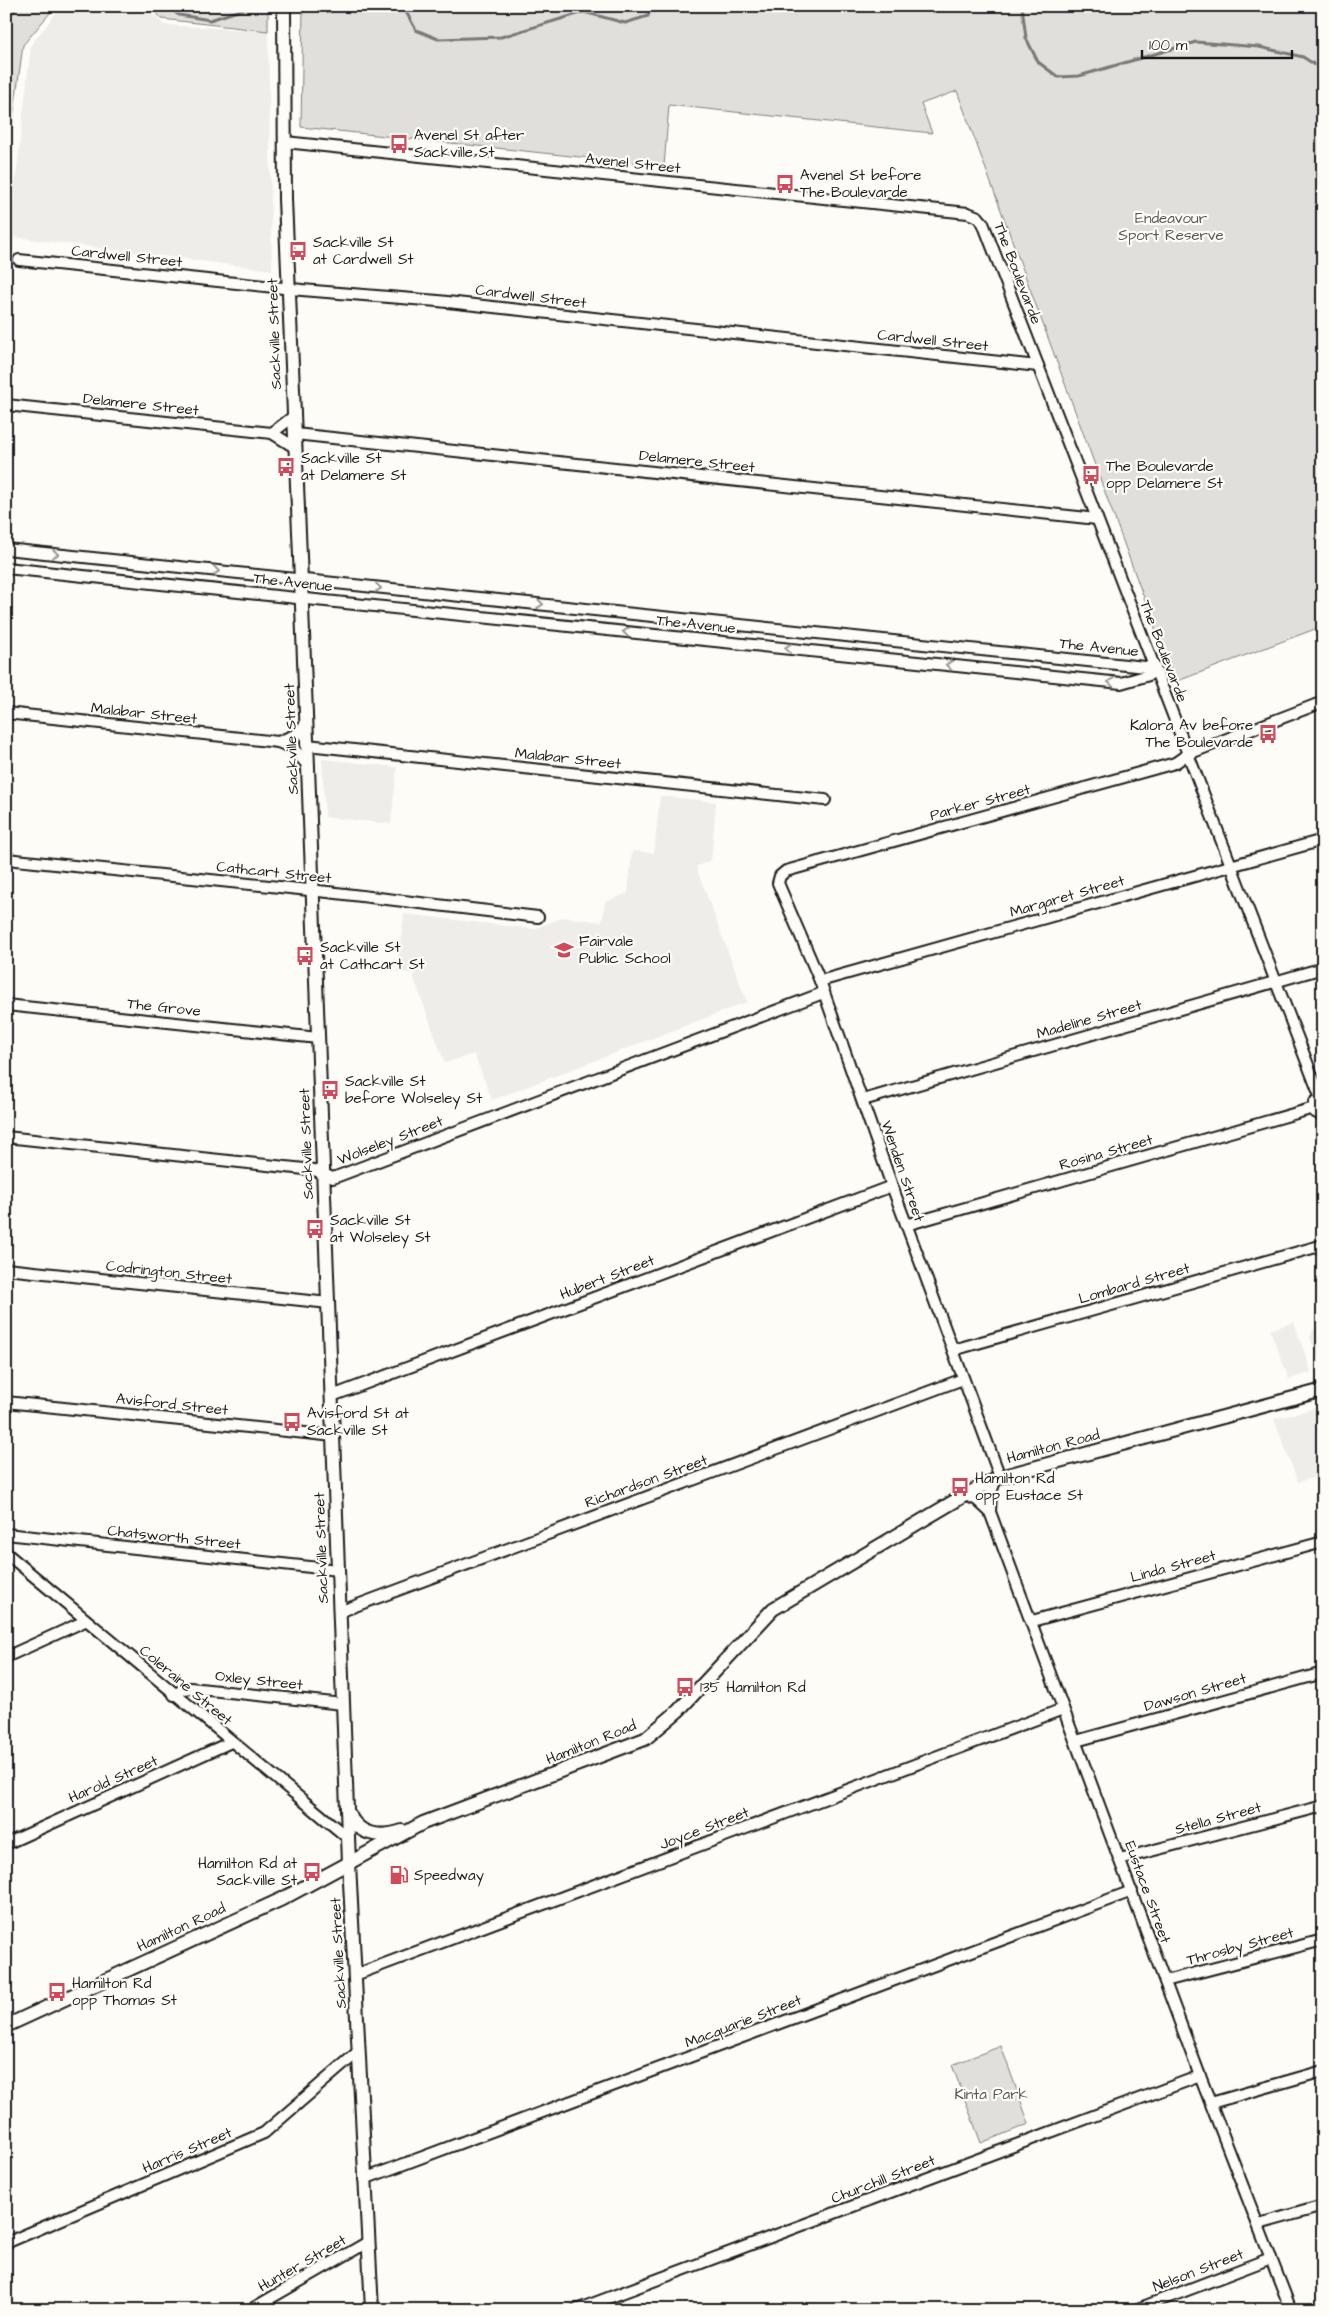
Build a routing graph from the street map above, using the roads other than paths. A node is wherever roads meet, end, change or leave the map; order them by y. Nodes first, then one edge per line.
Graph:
1 (284, 6) edge
2 (285, 142) junction
3 (978, 217) joint
4 (19, 260) dead end
5 (289, 289) junction
6 (1038, 366) junction
7 (6, 405) edge
8 (294, 416) junction
9 (272, 433) junction
10 (295, 434) junction
11 (296, 448) junction
12 (1097, 519) junction
13 (6, 549) edge
14 (6, 568) edge
15 (301, 580) junction
16 (302, 598) junction
17 (1155, 668) junction
18 (1323, 702) edge
19 (6, 713) edge
20 (307, 723) junction
21 (278, 742) junction
22 (307, 745) junction
23 (1188, 754) junction
24 (308, 766) junction
25 (826, 800) dead end
26 (1323, 840) edge
27 (6, 859) edge
28 (1231, 865) junction
29 (780, 876) joint
30 (313, 891) junction
31 (538, 917) dead end
32 (1323, 968) edge
33 (820, 981) junction
34 (1275, 982) junction
35 (823, 993) junction
36 (6, 1005) edge
37 (318, 1038) junction
38 (1322, 1096) edge
39 (863, 1100) junction
40 (1314, 1108) junction
41 (1323, 1116) edge
42 (6, 1137) edge
43 (323, 1175) junction
44 (892, 1186) junction
45 (906, 1225) junction
46 (1323, 1245) edge
47 (6, 1269) edge
48 (329, 1303) junction
49 (953, 1350) junction
50 (963, 1379) junction
51 (1323, 1390) edge
52 (332, 1396) junction
53 (6, 1402) edge
54 (334, 1436) junction
55 (998, 1478) junction
56 (965, 1495) junction
57 (990, 1512) junction
58 (6, 1534) edge
59 (1323, 1542) edge
60 (6, 1553) edge
61 (338, 1570) junction
62 (339, 1612) junction
63 (1032, 1620) junction
64 (86, 1621) junction
65 (6, 1657) edge
66 (1323, 1673) edge
67 (174, 1695) junction
68 (343, 1704) junction
69 (1063, 1709) junction
70 (1076, 1741) junction
71 (231, 1742) junction
72 (1323, 1806) edge
73 (348, 1812) junction
74 (423, 1823) junction
75 (348, 1838) junction
76 (6, 1844) edge
77 (1120, 1859) junction
78 (349, 1863) junction
79 (1132, 1891) junction
80 (1323, 1940) edge
81 (355, 1975) junction
82 (1165, 1982) junction
83 (6, 2026) edge
84 (359, 2051) junction
85 (1323, 2072) edge
86 (1200, 2076) junction
87 (1210, 2103) junction
88 (364, 2179) junction
89 (1323, 2206) edge
90 (1258, 2224) junction
91 (368, 2242) junction
92 (6, 2243) edge
93 (1271, 2258) junction
94 (250, 2310) edge
95 (372, 2310) edge
96 (576, 2310) edge
97 (1135, 2310) edge
98 (1290, 2310) edge

1 - 2 main road, Sackville Street
2 - 3 street, Avenel Street
2 - 5 main road, Sackville Street
3 - 6 street, The Boulevarde
4 - 5 street, Cardwell Street
5 - 6 street, Cardwell Street
5 - 8 main road, Sackville Street
6 - 12 street, The Boulevarde
7 - 9 street, Delamere Street
8 - 9 street
8 - 10 main road, Sackville Street
9 - 11 street, Delamere Street
10 - 11 main road, Sackville Street
10 - 12 street, Delamere Street
11 - 15 main road, Sackville Street
12 - 17 street, The Boulevarde
13 -> 15 street, The Avenue
14 - 16 street, The Avenue
15 - 16 main road, Sackville Street
15 -> 17 street, The Avenue
17 -> 16 street, The Avenue
16 - 20 main road, Sackville Street
17 - 23 street, The Boulevarde
18 - 23 street, Parker Street
19 - 21 street, Malabar Street
20 - 21 street
20 - 22 main road, Sackville Street
21 - 24 street, Malabar Street
22 - 24 main road, Sackville Street
22 - 25 street, Malabar Street
23 - 28 street, The Boulevarde
23 - 29 street, Parker Street
24 - 30 main road, Sackville Street
26 - 28 street, Margaret Street
27 - 30 street, Cathcart Street
28 - 33 street, Margaret Street
28 - 34 street, The Boulevarde
29 - 33 street, Wenden Street
30 - 31 street, Cathcart Street
30 - 37 main road, Sackville Street
32 - 34 street, Madeline Street
33 - 35 street, Wenden Street
34 - 38 street, The Boulevarde
34 - 39 street, Madeline Street
35 - 39 street, Wenden Street
35 - 43 street, Wolseley Street
36 - 37 street, The Grove
37 - 43 main road, Sackville Street
38 - 40 street
39 - 44 street, Wenden Street
40 - 41 street
40 - 45 street, Rosina Street
42 - 43 street, Wolseley Street
43 - 48 main road, Sackville Street
44 - 45 street, Wenden Street
44 - 52 street, Hubert Street
45 - 49 street, Wenden Street
46 - 49 street, Lombard Street
47 - 48 street, Codrington Street
48 - 52 main road, Sackville Street
49 - 50 street, Wenden Street
50 - 55 street, Wenden Street
50 - 62 street, Richardson Street
51 - 55 main road, Hamilton Road
52 - 54 main road, Sackville Street
53 - 54 street, Avisford Street
54 - 61 main road, Sackville Street
55 - 56 main road, Hamilton Road
55 - 57 street
56 - 57 street
56 - 74 main road, Hamilton Road
57 - 63 street, Eustace Street
58 - 61 street, Chatsworth Street
59 - 63 street, Linda Street
60 - 64 street, Coleraine Street
61 - 62 main road, Sackville Street
62 - 68 main road, Sackville Street
63 - 69 street, Eustace Street
64 - 65 street
64 - 67 street, Coleraine Street
66 - 70 street, Dawson Street
67 - 68 street, Oxley Street
67 - 71 street, Coleraine Street
68 - 73 main road, Sackville Street
69 - 70 street, Eustace Street
69 - 81 street, Joyce Street
70 - 77 street, Eustace Street
71 - 75 street, Coleraine Street
71 - 76 street, Harold Street
72 - 77 street, Stella Street
73 - 74 main road
73 - 75 main road, Sackville Street
74 - 78 main road, Hamilton Road
75 - 78 main road, Sackville Street
77 - 79 street, Eustace Street
78 - 81 main road, Sackville Street
78 - 83 main road, Hamilton Road
79 - 82 street, Eustace Street
79 - 88 street, Macquarie Street
80 - 82 street, Throsby Street
81 - 84 main road, Sackville Street
82 - 86 street, Eustace Street
84 - 88 main road, Sackville Street
84 - 92 street, Harris Street
85 - 87 street
86 - 87 street, Eustace Street
86 - 96 street, Churchill Street
87 - 90 street, Eustace Street
88 - 91 main road, Sackville Street
89 - 90 street
90 - 93 street, Eustace Street
91 - 94 street, Hunter Street
91 - 95 main road, Sackville Street
93 - 97 street, Nelson Street
93 - 98 street, Eustace Street

